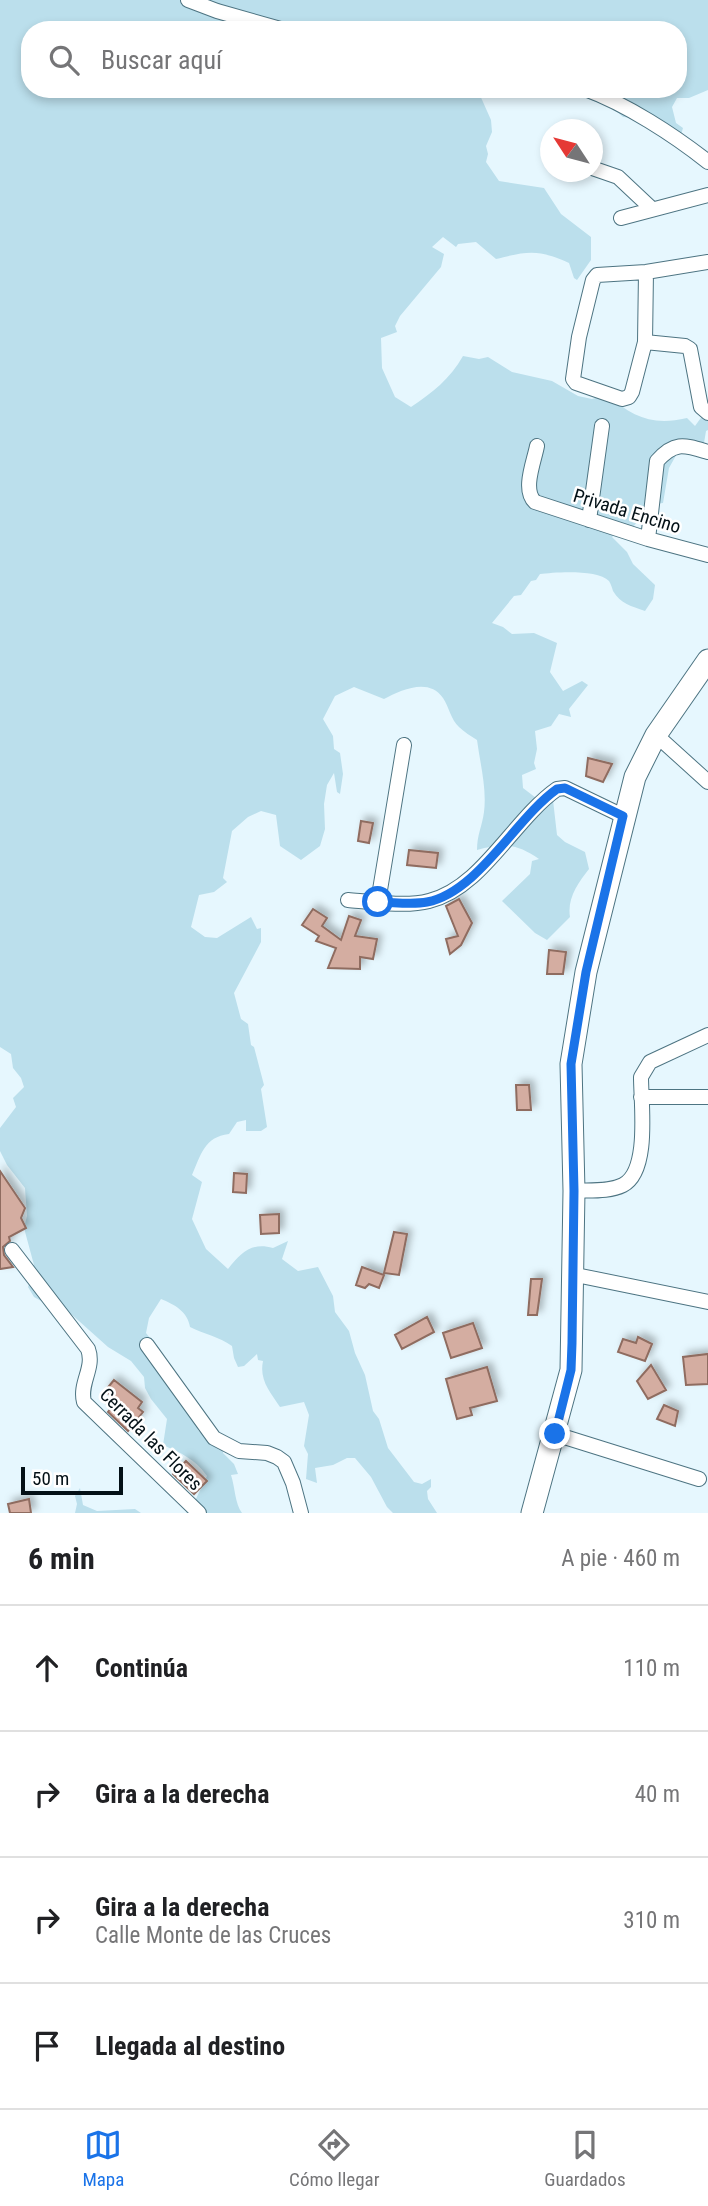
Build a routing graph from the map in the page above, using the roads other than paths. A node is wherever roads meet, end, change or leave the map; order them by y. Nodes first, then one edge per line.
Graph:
1 (188, 0) edge
2 (253, 21) edge
3 (602, 98) edge
4 (708, 162) edge
5 (603, 172) edge
6 (708, 195) edge
7 (651, 208) junction
8 (621, 218) dead end
9 (708, 262) edge
10 (646, 272) junction
11 (645, 342) junction
12 (708, 413) edge
13 (602, 426) dead end
14 (537, 446) dead end
15 (708, 452) edge
16 (589, 520) junction
17 (648, 539) junction
18 (708, 555) edge
19 (708, 660) edge
20 (656, 736) junction
21 (404, 745) dead end
22 (708, 782) edge
23 (623, 816) junction
24 (348, 900) dead end
25 (378, 902) junction
26 (706, 1039) edge
27 (641, 1097) junction
28 (708, 1097) edge
29 (574, 1191) junction
30 (12, 1250) dead end
31 (572, 1274) junction
32 (708, 1302) edge
33 (147, 1345) dead end
34 (555, 1434) junction
35 (699, 1479) dead end
36 (199, 1513) edge
37 (300, 1513) edge
38 (532, 1513) edge

1 - 2 street
3 - 4 street
5 - 7 street
6 - 7 street
7 - 8 street
9 - 10 street
10 - 11 street
10 - 11 street
11 - 12 street
13 - 16 street
14 - 16 street, Privada Encino
15 - 17 street
16 - 17 street, Privada Encino
17 - 18 street, Privada Encino
19 - 20 street
20 - 22 street
20 - 23 street
21 - 25 street
23 - 25 street
23 - 29 street
24 - 25 street
26 - 27 street
27 - 28 street
27 - 29 street
29 - 31 street
30 - 36 street, Cerrada las Flores
31 - 32 street
31 - 34 street
33 - 37 street
34 - 35 street
34 - 38 street

